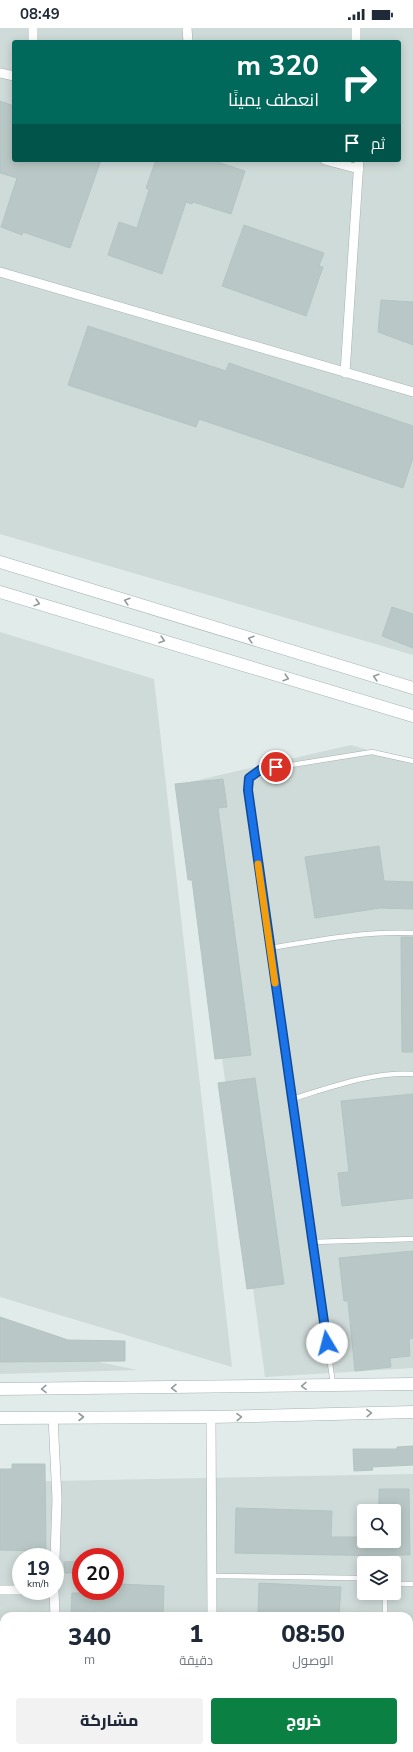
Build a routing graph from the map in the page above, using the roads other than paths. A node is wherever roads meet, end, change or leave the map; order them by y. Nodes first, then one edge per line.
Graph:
1 (33, 28) edge
2 (187, 28) edge
3 (356, 28) edge
4 (33, 40) edge
5 (188, 40) edge
6 (356, 40) edge
7 (0, 73) edge
8 (12, 76) edge
9 (339, 162) edge
10 (359, 165) edge
11 (0, 272) edge
12 (345, 373) junction
13 (413, 392) edge
14 (0, 562) edge
15 (0, 592) edge
16 (413, 688) edge
17 (413, 716) edge
18 (413, 761) edge
19 (413, 933) edge
20 (270, 948) junction
21 (413, 1074) edge
22 (292, 1099) junction
23 (413, 1239) edge
24 (312, 1242) junction
25 (413, 1384) edge
26 (333, 1386) junction
27 (0, 1389) edge
28 (413, 1412) edge
29 (53, 1417) junction
30 (211, 1417) junction
31 (0, 1418) edge
32 (55, 1548) edge
33 (212, 1576) junction
34 (357, 1578) edge
35 (401, 1584) edge
36 (413, 1584) edge
37 (0, 1590) edge
38 (12, 1590) edge
39 (54, 1600) edge
40 (385, 1600) edge
41 (55, 1612) edge
42 (212, 1612) edge
43 (385, 1612) edge

1 - 4 street
2 - 5 street
3 - 6 street
7 - 8 street
9 - 10 street
10 - 12 street
11 - 12 street
12 - 13 street
16 -> 14 street
15 -> 17 street
18 - 20 lane
19 - 20 lane
20 - 22 lane
21 - 22 lane
22 - 24 lane
23 - 24 lane
24 - 26 lane
25 - 26 street
26 -> 27 street
30 -> 28 street
29 -> 30 street
29 - 31 street
29 - 32 street
30 - 33 street
33 - 34 lane
33 - 42 street
35 - 36 lane
37 - 38 street
39 - 41 street
40 - 43 lane

